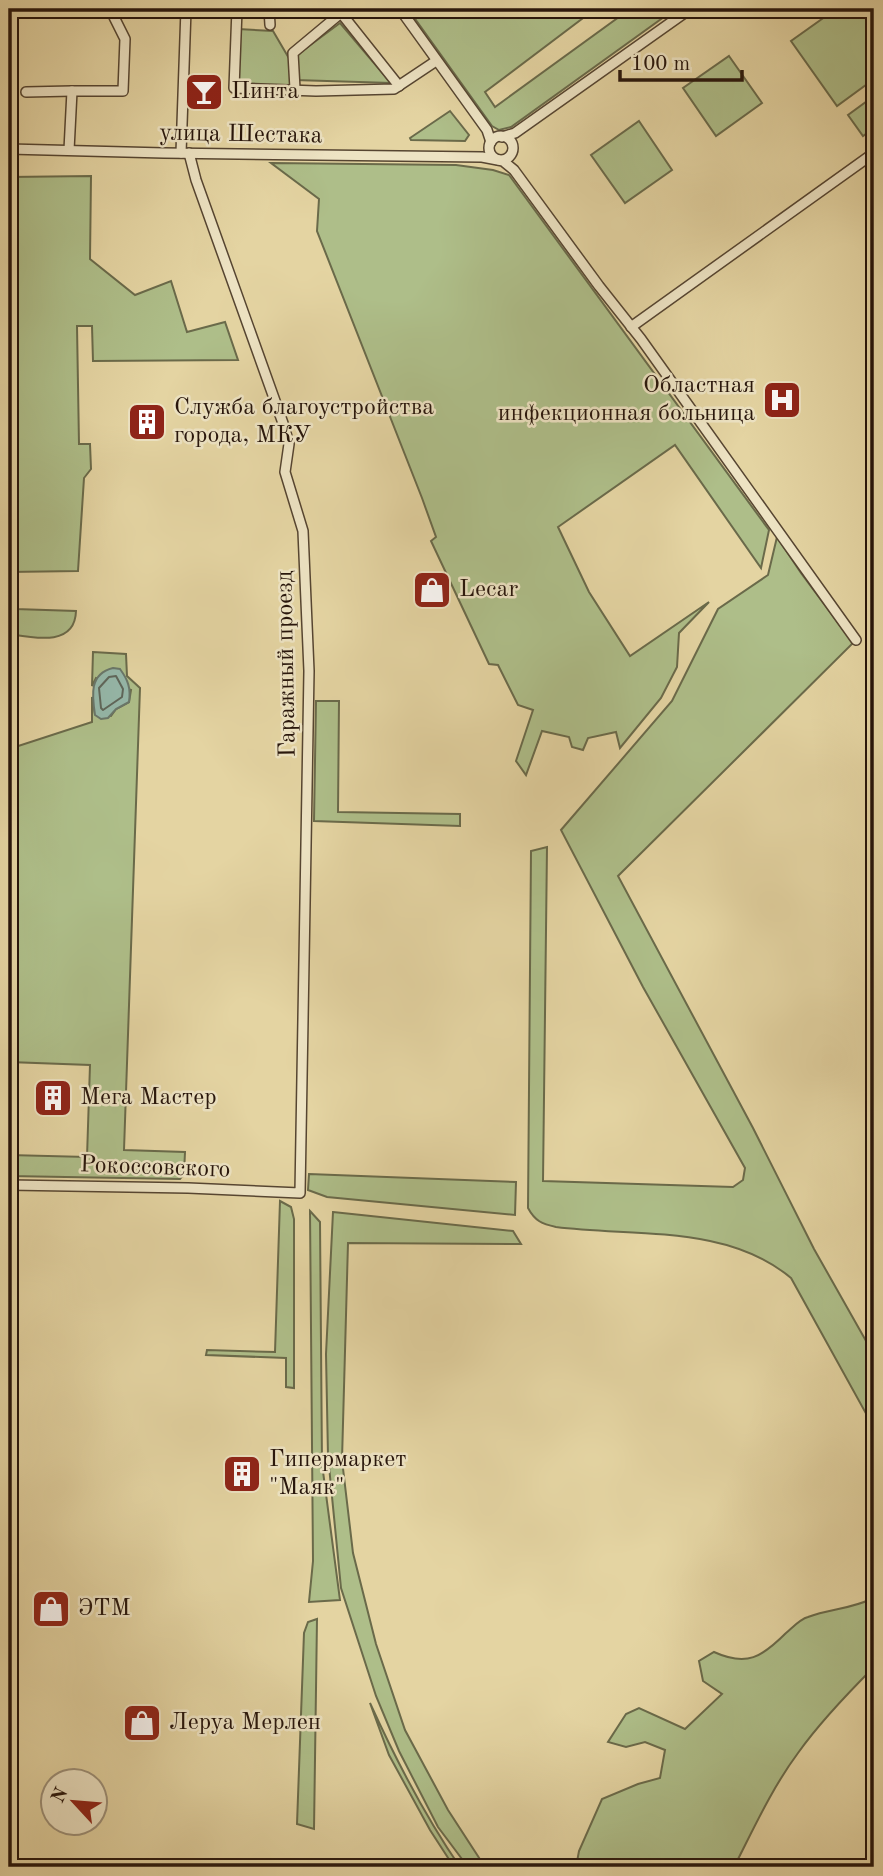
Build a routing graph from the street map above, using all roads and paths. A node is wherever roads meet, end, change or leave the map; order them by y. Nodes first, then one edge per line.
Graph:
1 (186, 9) edge
2 (237, 9) edge
3 (262, 9) edge
4 (400, 9) edge
5 (690, 9) edge
6 (114, 17) dead end
7 (270, 25) dead end
8 (436, 61) junction
9 (399, 86) junction
10 (295, 89) junction
11 (72, 91) junction
12 (26, 92) dead end
13 (513, 137) junction
14 (495, 141) junction
15 (9, 149) edge
16 (69, 150) junction
17 (185, 153) junction
18 (874, 153) edge
19 (512, 154) junction
20 (472, 157) junction
21 (498, 159) junction
22 (514, 170) junction
23 (631, 327) junction
24 (856, 640) dead end
25 (9, 1185) edge
26 (300, 1193) joint

1 - 17 street, Гаражный проезд
2 - 10 street
3 - 7 street
4 - 8 street
5 - 13 street
6 - 11 street
8 - 9 street
8 - 14 street
9 - 10 street
9 - 10 street
11 - 12 street
11 - 16 street
13 - 14 street
13 - 19 street
14 - 20 street
14 - 21 street
15 - 16 street, улица Шестака
16 - 17 street, улица Шестака
17 - 20 street, улица Шестака
17 - 26 street, Гаражный проезд
18 - 23 street
19 - 21 street
19 - 22 street
20 - 21 street, улица Шестака
21 - 22 street
22 - 23 street
23 - 24 street
25 - 26 street, Рокоссовского

